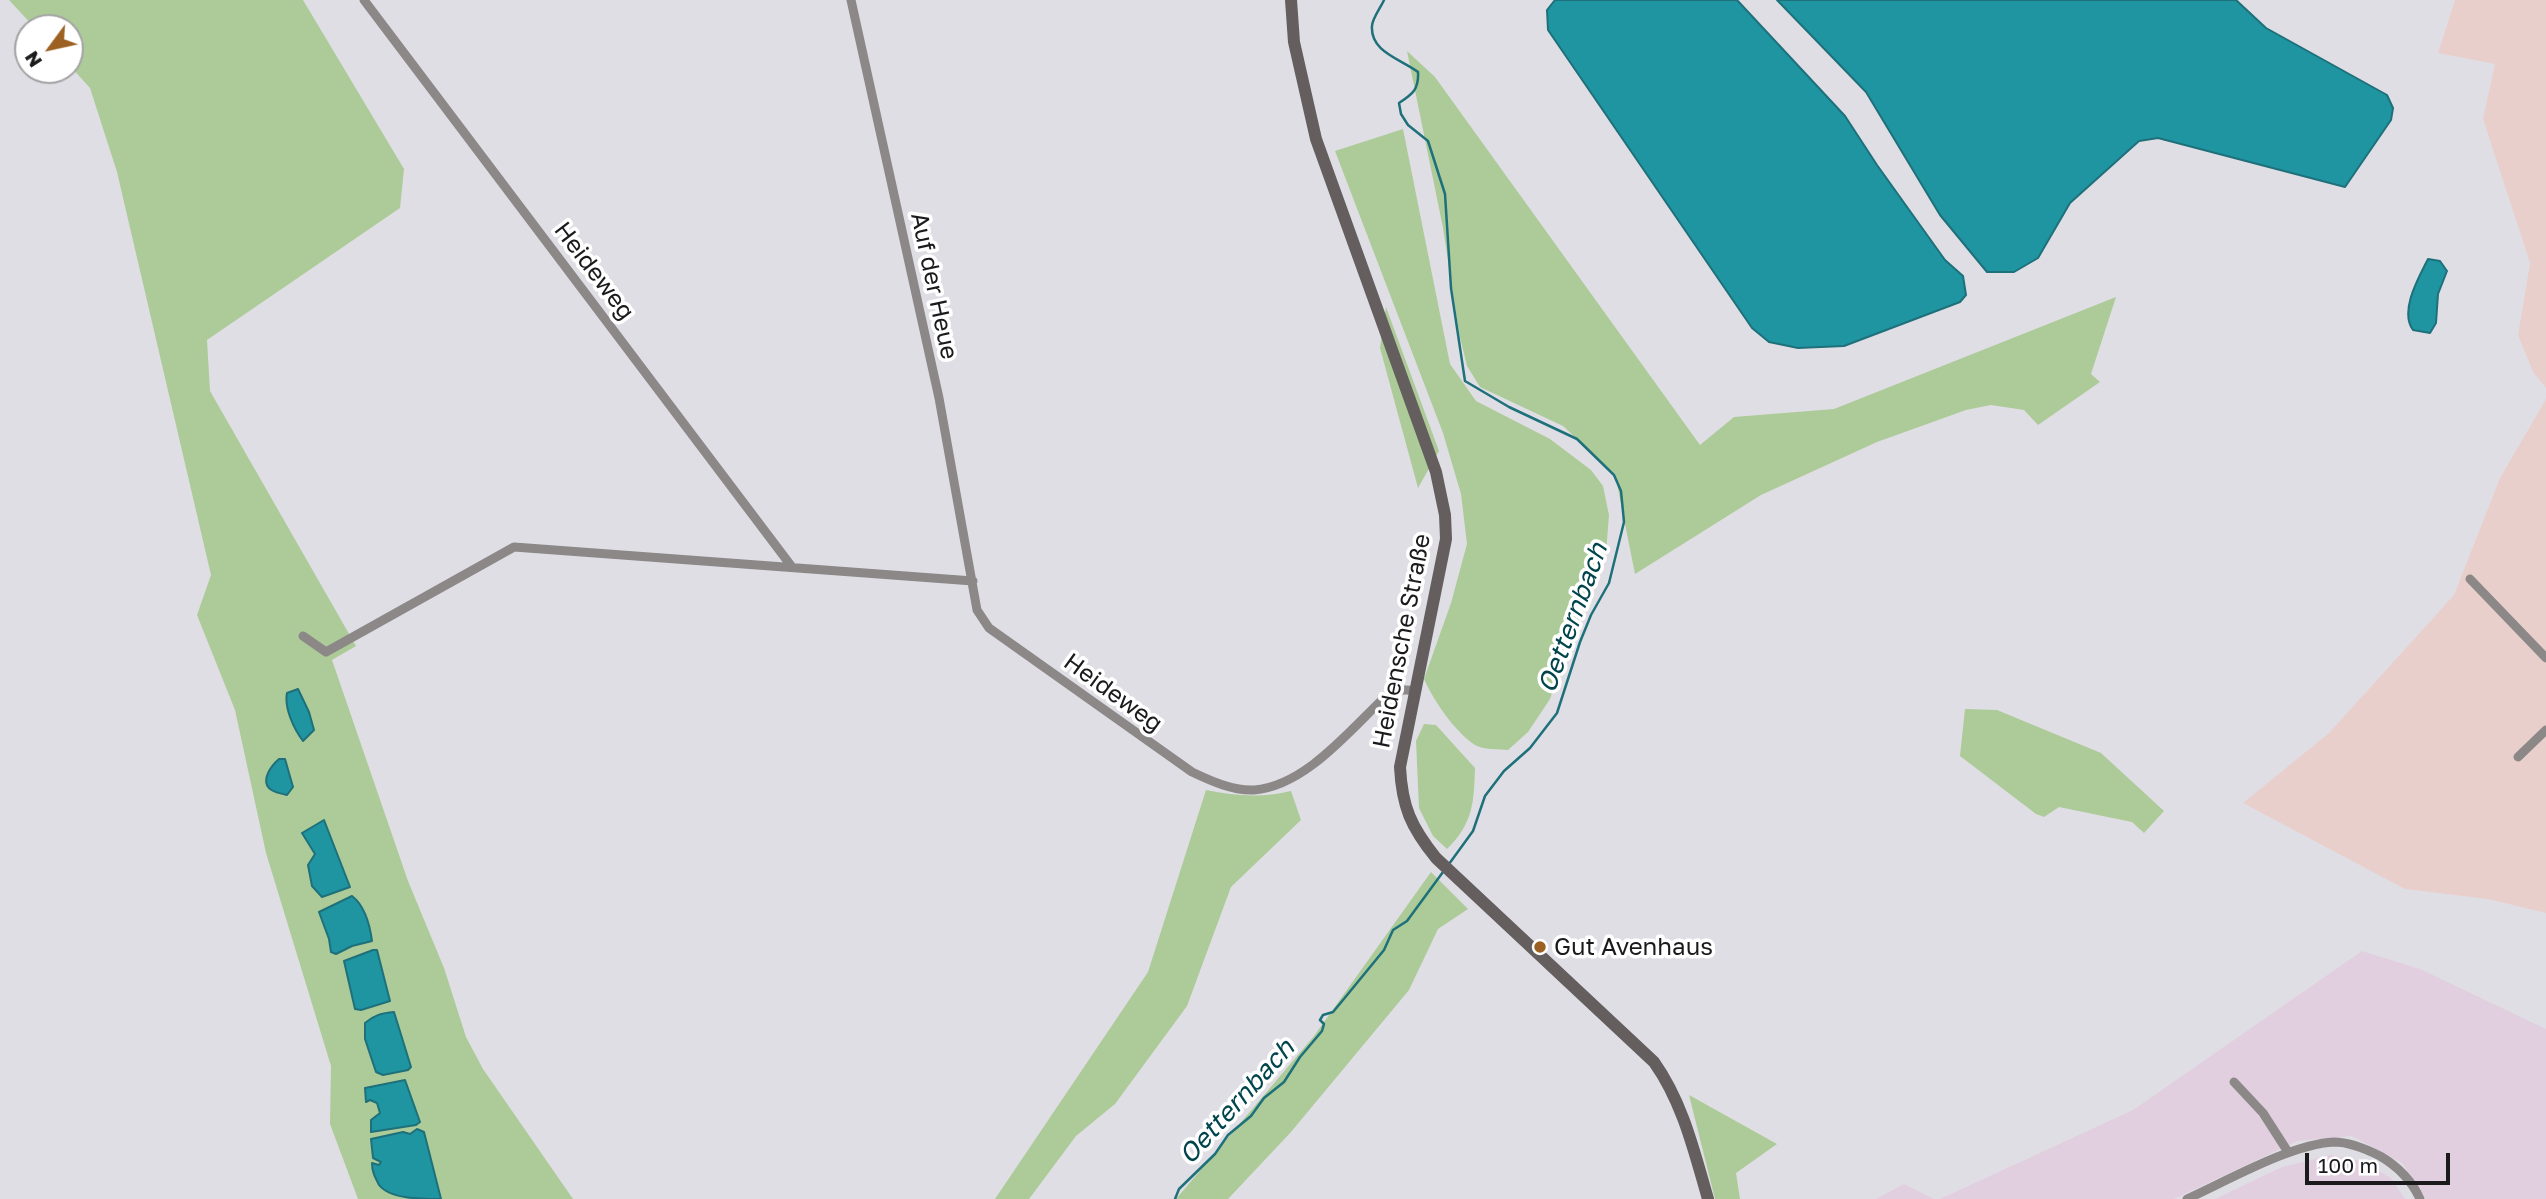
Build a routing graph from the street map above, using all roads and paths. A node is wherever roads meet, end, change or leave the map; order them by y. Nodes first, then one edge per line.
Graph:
1 (364, 0) edge
2 (851, 0) edge
3 (1291, 0) edge
4 (792, 567) junction
5 (2470, 579) dead end
6 (973, 581) junction
7 (303, 636) dead end
8 (2546, 659) edge
9 (1415, 691) junction
10 (2546, 730) edge
11 (2518, 757) dead end
12 (2234, 1082) dead end
13 (2288, 1152) junction
14 (1708, 1199) edge
15 (2187, 1199) edge
16 (2420, 1199) edge

1 - 4 street, Heideweg
2 - 6 street, Auf der Heue
3 - 9 main road, Heidensche Straße
4 - 6 street
4 - 7 street
5 - 8 street
6 - 9 street, Heideweg
9 - 14 main road, Heidensche Straße
10 - 11 street
12 - 13 street
13 - 15 street
13 - 16 street

